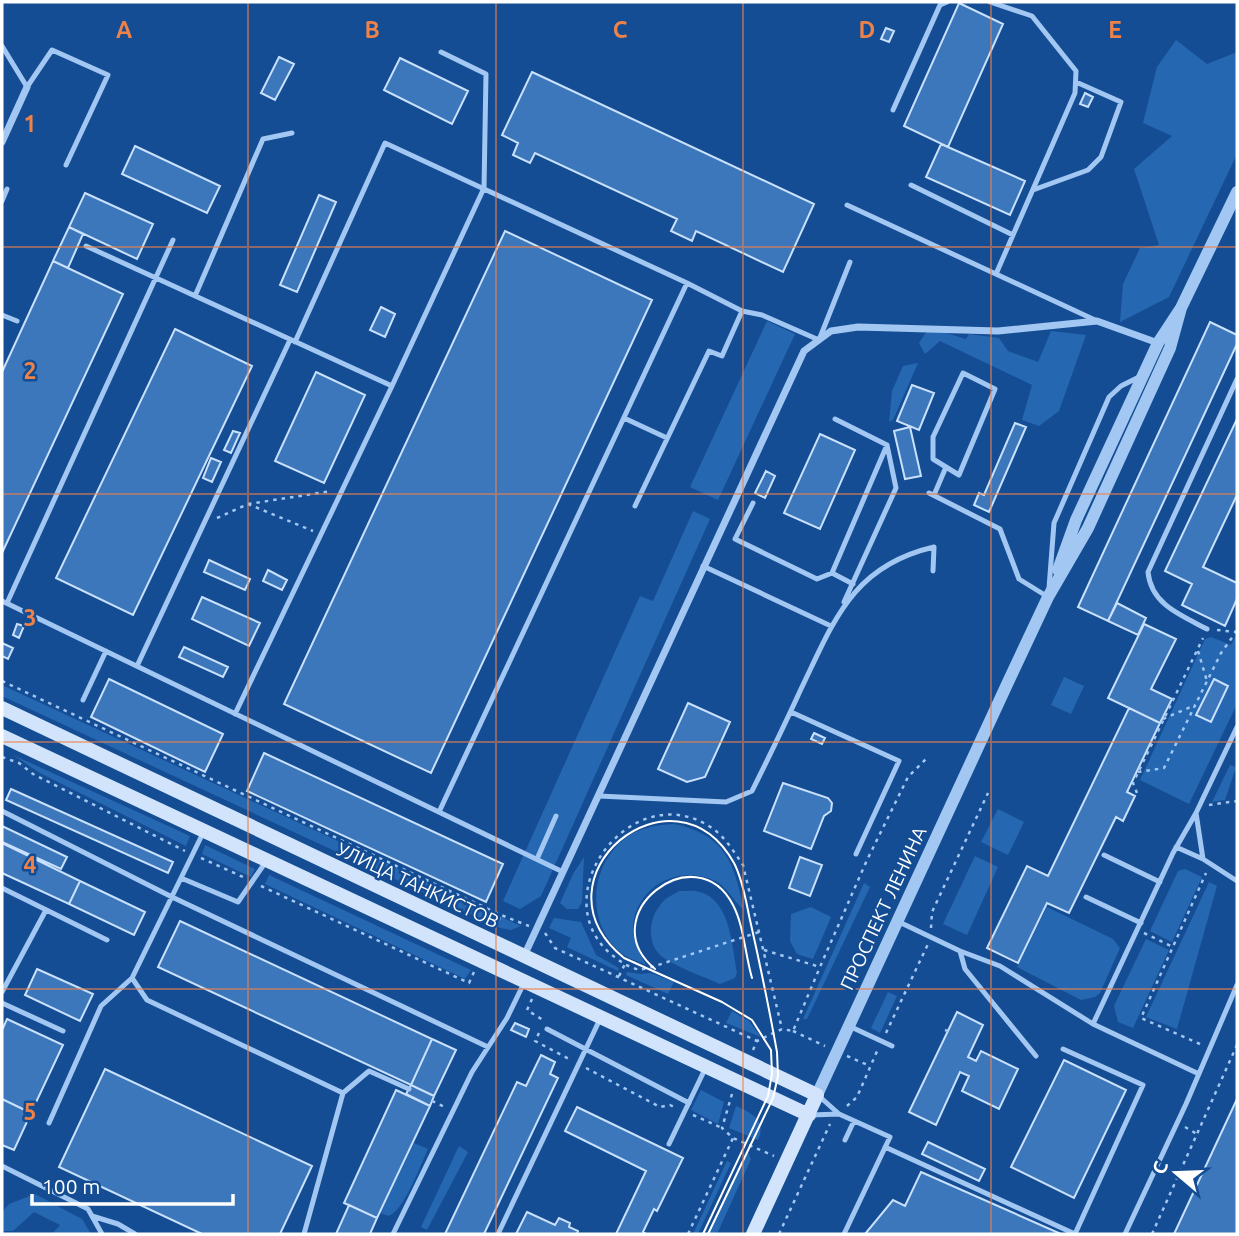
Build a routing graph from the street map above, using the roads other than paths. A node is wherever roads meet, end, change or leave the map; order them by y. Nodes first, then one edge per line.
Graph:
1 (947, 2) edge
2 (990, 2) edge
3 (2, 46) edge
4 (442, 52) dead end
5 (1076, 82) junction
6 (27, 87) junction
7 (893, 110) dead end
8 (292, 133) dead end
9 (2, 142) edge
10 (66, 165) dead end
11 (911, 185) dead end
12 (484, 188) junction
13 (7, 189) dead end
14 (1032, 190) junction
15 (1237, 192) edge
16 (2, 201) edge
17 (847, 205) dead end
18 (1013, 235) junction
19 (173, 240) dead end
20 (86, 247) dead end
21 (850, 262) dead end
22 (996, 274) junction
23 (156, 279) junction
24 (687, 283) junction
25 (195, 296) junction
26 (1181, 309) junction
27 (742, 311) junction
28 (2, 315) edge
29 (17, 321) dead end
30 (1097, 321) junction
31 (819, 340) junction
32 (293, 341) junction
33 (1158, 343) junction
34 (1164, 361) junction
35 (1237, 379) edge
36 (1134, 384) junction
37 (392, 386) junction
38 (1145, 402) junction
39 (624, 418) junction
40 (835, 419) dead end
41 (667, 438) junction
42 (887, 445) junction
43 (946, 467) junction
44 (753, 503) dead end
45 (635, 506) dead end
46 (1076, 520) junction
47 (1088, 528) junction
48 (703, 566) junction
49 (933, 570) dead end
50 (832, 573) junction
51 (853, 584) junction
52 (1048, 597) junction
53 (4, 602) edge
54 (840, 611) junction
55 (831, 626) junction
56 (1207, 629) road end
57 (106, 651) junction
58 (137, 666) junction
59 (83, 700) dead end
60 (2, 708) edge
61 (791, 712) junction
62 (235, 714) junction
63 (1237, 727) edge
64 (2, 736) edge
65 (599, 796) junction
66 (2, 811) edge
67 (439, 812) junction
68 (1196, 813) junction
69 (556, 816) dead end
70 (204, 831) junction
71 (1177, 846) junction
72 (856, 854) dead end
73 (1104, 855) dead end
74 (537, 859) junction
75 (1203, 859) junction
76 (267, 860) junction
77 (564, 872) junction
78 (181, 878) junction
79 (1237, 881) edge
80 (1160, 882) junction
81 (2, 888) edge
82 (172, 897) junction
83 (1086, 897) dead end
84 (46, 910) junction
85 (897, 921) junction
86 (1141, 923) junction
87 (107, 940) dead end
88 (960, 951) junction
89 (524, 956) junction
90 (132, 978) junction
91 (520, 978) junction
92 (1237, 985) edge
93 (2, 992) edge
94 (2, 1003) edge
95 (601, 1017) junction
96 (1093, 1024) junction
97 (849, 1026) junction
98 (547, 1030) dead end
99 (63, 1031) dead end
100 (488, 1046) junction
101 (892, 1046) dead end
102 (586, 1048) junction
103 (1063, 1049) dead end
104 (1036, 1056) dead end
105 (706, 1067) junction
106 (1199, 1073) junction
107 (409, 1089) dead end
108 (343, 1093) junction
109 (817, 1095) junction
110 (689, 1103) junction
111 (839, 1114) junction
112 (809, 1115) junction
113 (854, 1121) junction
114 (48, 1123) dead end
115 (845, 1140) dead end
116 (668, 1144) dead end
117 (885, 1147) junction
118 (2, 1166) edge
119 (92, 1216) junction
120 (102, 1234) edge
121 (135, 1234) edge
122 (304, 1234) edge
123 (393, 1234) edge
124 (498, 1234) edge
125 (752, 1234) edge
126 (844, 1234) edge
127 (1075, 1234) edge
128 (1125, 1234) edge

1 - 7 lane
2 - 5 lane
3 - 6 lane
4 - 12 lane
5 - 14 lane
5 - 14 lane
6 - 9 street
6 - 10 lane
8 - 25 lane
11 - 18 lane
12 - 24 lane
12 - 32 lane
12 - 37 lane
13 - 16 lane
14 - 18 lane
15 - 26 street, ПРОСПЕКТ ЛЕНИНА
17 - 22 lane
18 - 22 lane
19 - 23 lane
20 - 23 lane
21 - 31 lane
22 - 30 lane
23 - 25 lane
23 - 53 lane
24 - 27 lane
24 - 39 lane
25 - 32 lane
26 - 33 street, ПРОСПЕКТ ЛЕНИНА
26 - 34 street, ПРОСПЕКТ ЛЕНИНА
27 - 31 lane
27 - 41 lane
28 - 29 lane
30 - 31 street
30 - 33 street
31 - 48 street
32 - 37 lane
32 - 58 lane
33 - 34 street
33 - 36 street, ПРОСПЕКТ ЛЕНИНА
34 - 38 street, ПРОСПЕКТ ЛЕНИНА
35 - 56 lane
36 - 38 lane
36 - 46 street, ПРОСПЕКТ ЛЕНИНА
36 - 52 lane
37 - 62 lane
38 - 47 street, ПРОСПЕКТ ЛЕНИНА
39 - 41 lane
39 - 67 lane
40 - 42 lane
41 - 45 lane
42 - 50 lane
42 - 51 lane
43 - 43 lane
43 - 52 lane
44 - 50 lane
46 - 47 street
46 - 52 street, ПРОСПЕКТ ЛЕНИНА
47 - 52 street, ПРОСПЕКТ ЛЕНИНА
48 - 55 lane
48 - 65 street
49 - 54 lane
50 - 51 lane
51 - 54 lane
52 - 85 street, ПРОСПЕКТ ЛЕНИНА
53 - 57 lane
54 - 55 lane
55 - 61 lane
57 - 58 lane
57 - 59 lane
58 - 62 lane
60 - 89 main road, УЛИЦА ТАНКИСТОВ
61 - 65 lane
61 - 72 lane
62 - 67 lane
63 - 68 lane
64 - 70 main road
65 - 77 street
66 - 82 lane
67 - 74 lane
68 - 71 lane
68 - 75 lane
69 - 74 lane
70 - 76 main road
70 - 78 lane
71 - 75 lane
71 - 80 lane
73 - 80 lane
74 - 77 lane
75 - 79 lane
76 - 78 lane
76 - 91 main road
77 - 89 street
78 - 82 lane
80 - 86 lane
81 - 84 lane
82 - 90 lane
82 - 100 lane
83 - 86 lane
84 - 87 lane
84 - 93 lane
85 - 88 lane
85 - 97 street, ПРОСПЕКТ ЛЕНИНА
86 - 96 lane
88 - 96 lane
88 - 104 lane
89 - 91 main road
89 - 109 main road, УЛИЦА ТАНКИСТОВ
90 - 108 lane
90 - 114 lane
91 - 95 main road
91 - 100 lane
92 - 106 lane
94 - 99 lane
95 - 102 lane
95 - 105 main road
96 - 106 lane
97 - 101 lane
97 - 109 street, ПРОСПЕКТ ЛЕНИНА
98 - 102 lane
100 - 123 lane
102 - 110 lane
102 - 124 lane
103 - 127 lane
105 - 110 lane
105 - 112 main road
106 - 128 lane
107 - 108 lane
108 - 122 lane
109 - 111 lane
109 - 112 main road, ПРОСПЕКТ ЛЕНИНА
110 - 116 lane
111 - 112 lane
111 - 113 lane
112 - 125 main road, ПРОСПЕКТ ЛЕНИНА
113 - 115 lane
113 - 117 lane
117 - 126 lane
117 - 127 lane
118 - 119 lane
119 - 120 lane
119 - 121 lane

